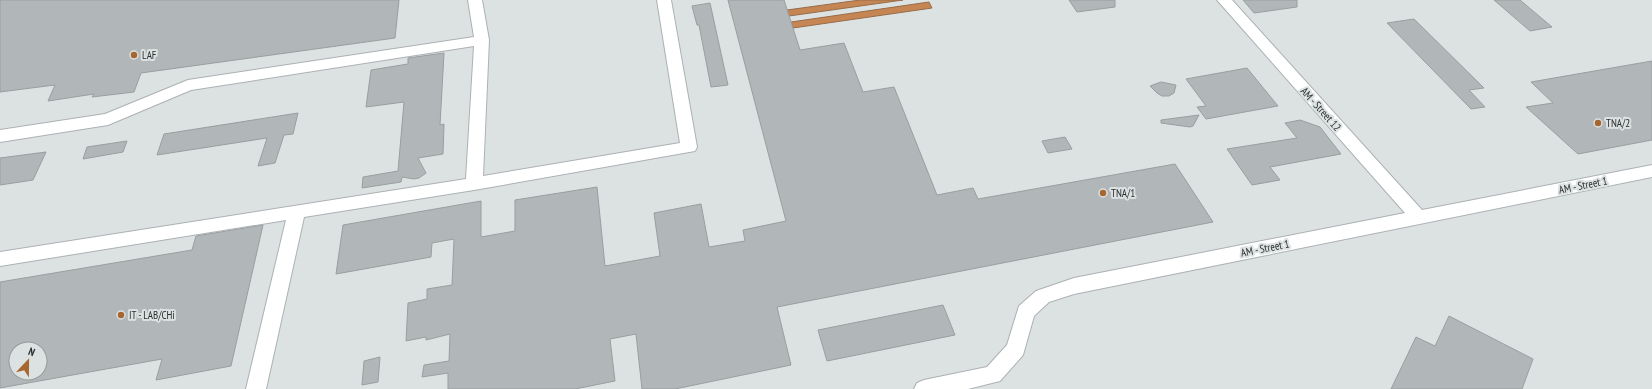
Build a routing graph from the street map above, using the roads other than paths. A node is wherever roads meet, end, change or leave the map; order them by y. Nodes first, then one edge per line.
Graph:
1 (475, 0) edge
2 (664, 0) edge
3 (1224, 0) edge
4 (482, 40) junction
5 (0, 136) edge
6 (1652, 171) edge
7 (474, 184) junction
8 (297, 212) junction
9 (1418, 218) junction
10 (0, 259) edge
11 (256, 389) edge
12 (924, 389) edge

1 - 4 lane
2 - 7 lane
3 - 9 lane, AM - Street 12
4 - 5 lane
4 - 7 lane
6 - 9 lane, AM - Street 1
7 - 8 lane
8 - 10 lane
8 - 11 lane
9 - 12 lane, AM - Street 1

